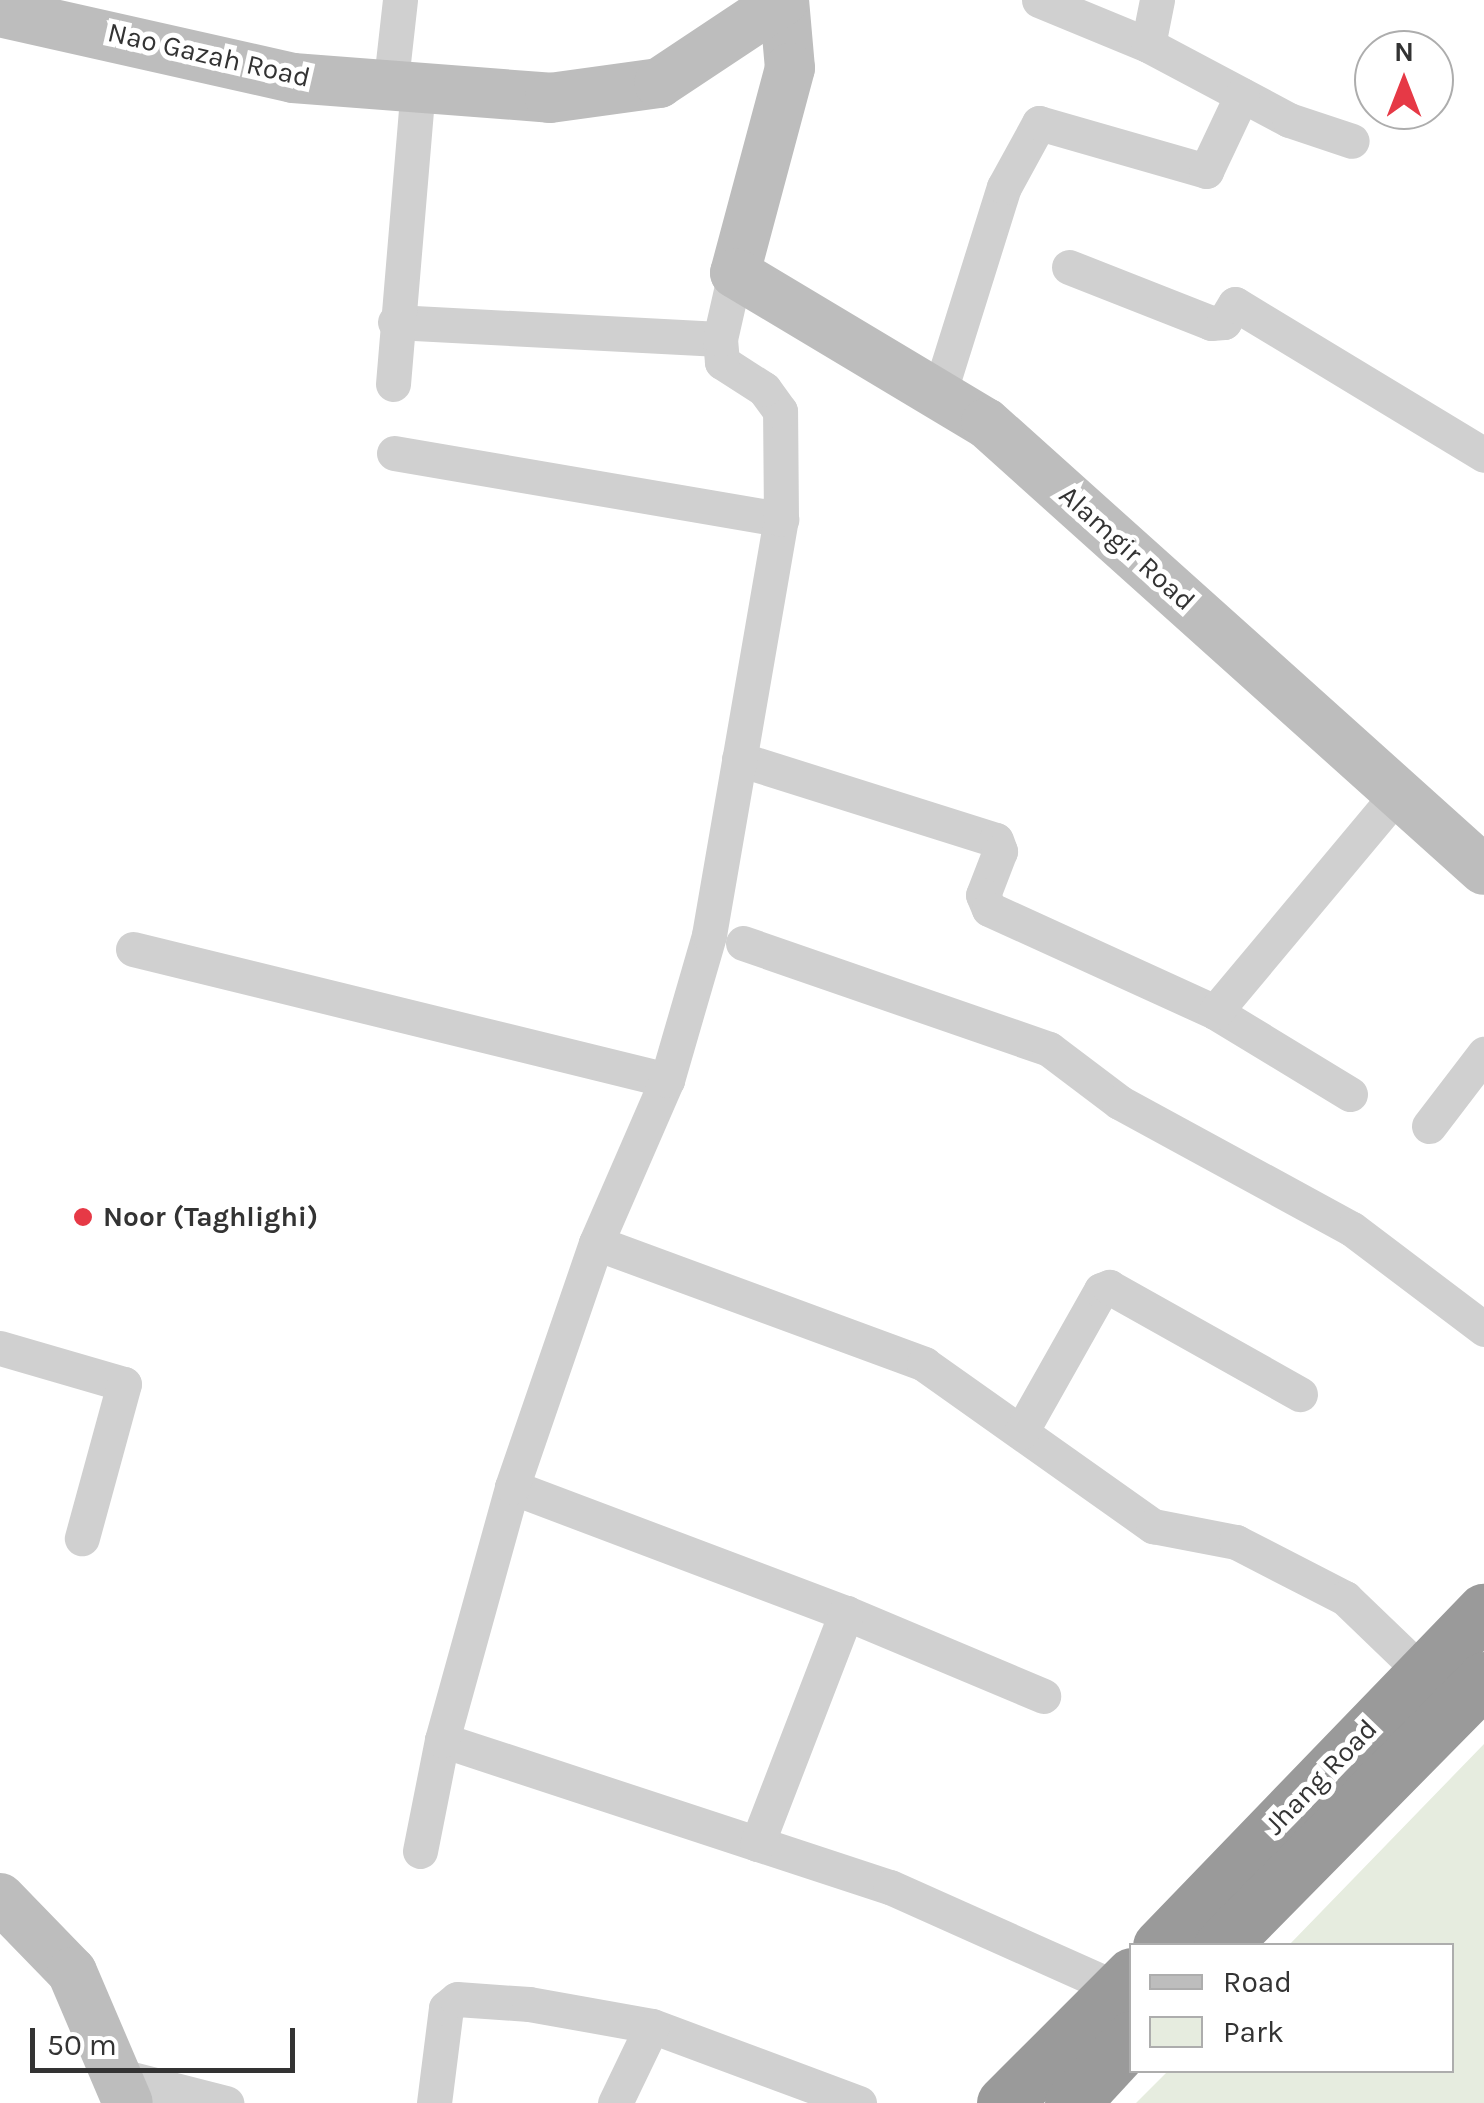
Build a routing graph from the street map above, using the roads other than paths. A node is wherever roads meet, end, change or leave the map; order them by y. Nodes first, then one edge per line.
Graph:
1 (400, 0) edge
2 (784, 0) edge
3 (1039, 0) edge
4 (1157, 0) edge
5 (51, 11) edge
6 (0, 12) edge
7 (1148, 45) junction
8 (404, 89) junction
9 (1242, 95) junction
10 (1352, 141) dead end
11 (1069, 267) dead end
12 (735, 273) junction
13 (395, 322) junction
14 (720, 338) junction
15 (393, 384) dead end
16 (939, 394) junction
17 (394, 453) dead end
18 (1484, 455) edge
19 (781, 519) junction
20 (740, 759) junction
21 (1400, 791) junction
22 (1484, 870) edge
23 (743, 943) dead end
24 (134, 950) dead end
25 (1215, 1012) junction
26 (1484, 1054) edge
27 (667, 1080) junction
28 (1350, 1094) dead end
29 (1429, 1126) dead end
30 (596, 1243) junction
31 (1484, 1329) edge
32 (0, 1348) edge
33 (1300, 1394) dead end
34 (1022, 1432) junction
35 (512, 1487) junction
36 (82, 1538) dead end
37 (1484, 1611) edge
38 (846, 1612) junction
39 (1422, 1672) junction
40 (1484, 1679) edge
41 (1042, 1696) dead end
42 (442, 1740) junction
43 (756, 1844) junction
44 (420, 1850) dead end
45 (0, 1898) edge
46 (1163, 1943) edge
47 (1224, 1943) edge
48 (1127, 2001) edge
49 (652, 2026) junction
50 (122, 2089) edge
51 (226, 2103) edge
52 (434, 2103) edge
53 (615, 2103) edge
54 (859, 2103) edge
55 (1004, 2103) edge
56 (1072, 2103) edge

1 - 8 street
2 - 8 street, Nao Gazah Road
2 - 12 street
3 - 7 street
4 - 7 street
5 - 6 street, Nao Gazah Road
5 - 8 street, Nao Gazah Road
7 - 9 street
8 - 13 street
9 - 10 street
9 - 16 street
11 - 18 street
12 - 14 street
12 - 16 street, Alamgir Road
13 - 14 street
13 - 15 street
14 - 19 street
16 - 21 street, Alamgir Road
17 - 19 street
19 - 20 street
20 - 25 street
20 - 27 street
21 - 22 street, Alamgir Road
21 - 25 street
23 - 31 street
24 - 27 street
25 - 28 street
26 - 29 street
27 - 30 street
30 - 34 street
30 - 35 street
32 - 36 street
33 - 34 street
34 - 39 street
35 - 38 street
35 - 42 street
37 - 39 highway, Jhang Road
38 - 41 street
38 - 43 street
39 - 46 highway, Jhang Road
40 - 47 highway, Jhang Road
42 - 43 street
42 - 44 street
43 - 48 street
45 - 50 street
48 - 55 highway
48 - 56 highway
49 - 52 street
49 - 53 street
49 - 54 street
50 - 51 street

